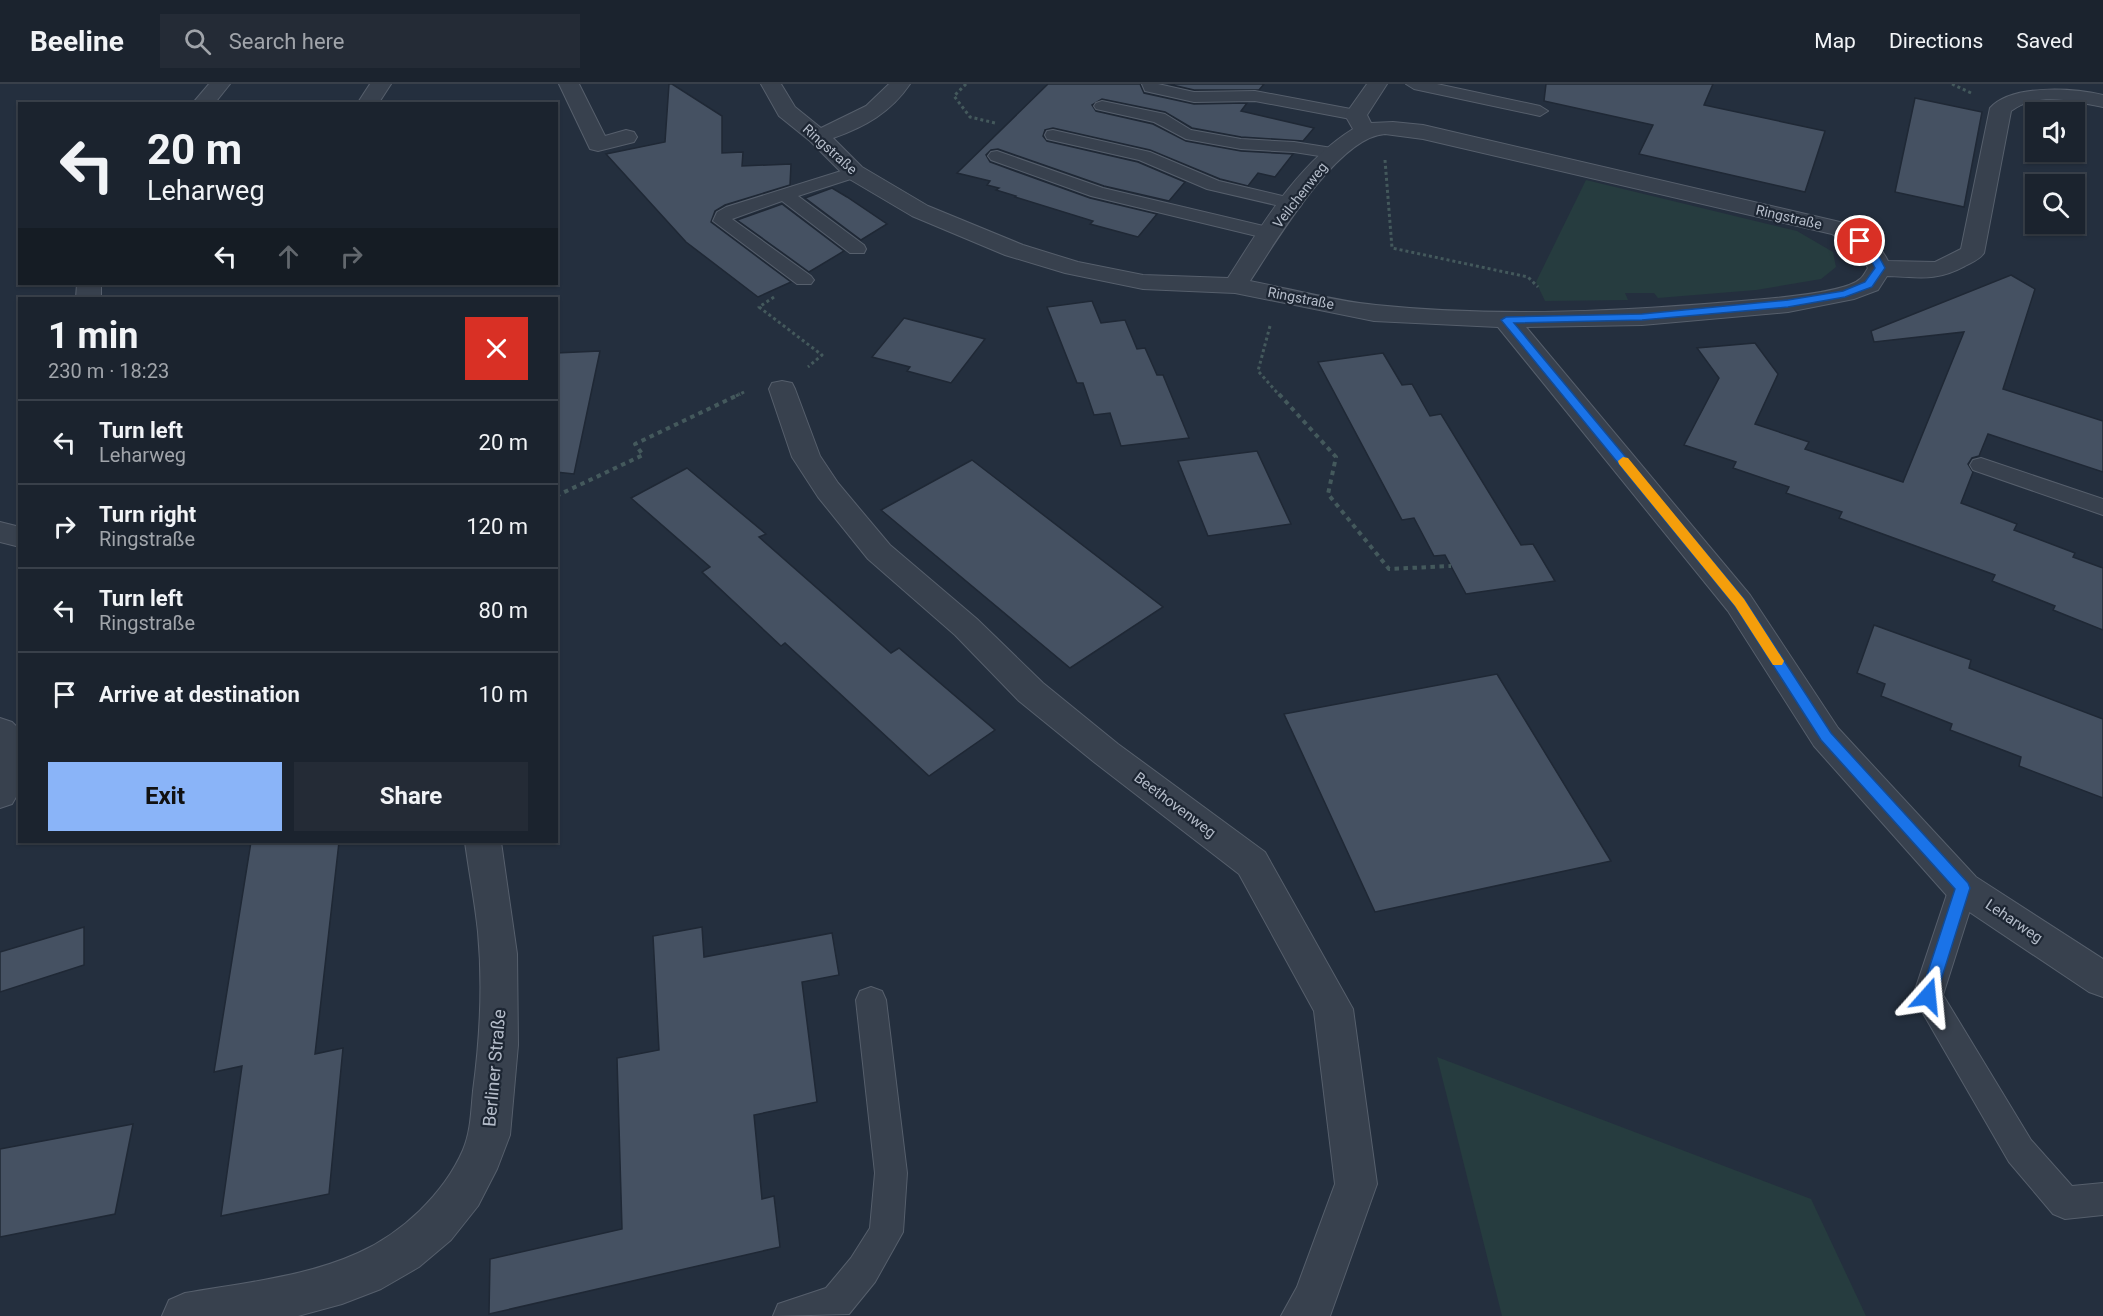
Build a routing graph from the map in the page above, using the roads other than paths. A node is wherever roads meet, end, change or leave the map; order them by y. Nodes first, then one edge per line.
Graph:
1 (220, 84) edge
2 (381, 84) edge
3 (569, 84) edge
4 (771, 84) edge
5 (900, 84) edge
6 (1150, 84) edge
7 (1377, 84) edge
8 (1414, 84) edge
9 (2103, 101) edge
10 (204, 102) edge
11 (368, 102) edge
12 (1102, 106) dead end
13 (1540, 111) dead end
14 (1360, 123) junction
15 (1053, 135) road end
16 (818, 136) junction
17 (626, 137) dead end
18 (1332, 153) junction
19 (997, 156) dead end
20 (854, 172) junction
21 (784, 194) junction
22 (1293, 204) junction
23 (1269, 233) junction
24 (857, 249) dead end
25 (1880, 268) junction
26 (804, 280) dead end
27 (1235, 286) junction
28 (1506, 320) junction
29 (791, 377) road end
30 (1981, 465) dead end
31 (2103, 507) edge
32 (0, 532) edge
33 (18, 536) edge
34 (0, 731) edge
35 (0, 794) edge
36 (483, 843) edge
37 (1963, 888) junction
38 (2103, 980) edge
39 (871, 1000) dead end
40 (2103, 1199) edge
41 (185, 1316) edge
42 (790, 1316) edge
43 (1304, 1316) edge

1 - 10 street
2 - 11 street
3 - 17 street
4 - 16 street, Ringstraße
5 - 16 street
6 - 14 lane
7 - 14 street, Veilchenweg
8 - 13 lane
9 - 25 street
12 - 18 lane
14 - 18 street, Veilchenweg
14 - 25 street, Ringstraße
15 - 22 lane
16 - 20 street, Ringstraße
18 - 22 street, Veilchenweg
19 - 23 lane
20 - 21 lane
20 - 27 street, Ringstraße
21 - 24 lane
21 - 26 lane
22 - 23 street, Veilchenweg
23 - 27 street, Veilchenweg
25 - 28 street, Ringstraße
27 - 28 street, Ringstraße
28 - 37 street, Leharweg
29 - 43 street, Beethovenweg
30 - 31 lane
32 - 33 street
34 - 35 street
36 - 41 street, Berliner Straße
37 - 38 street, Leharweg
37 - 40 lane
39 - 42 lane

